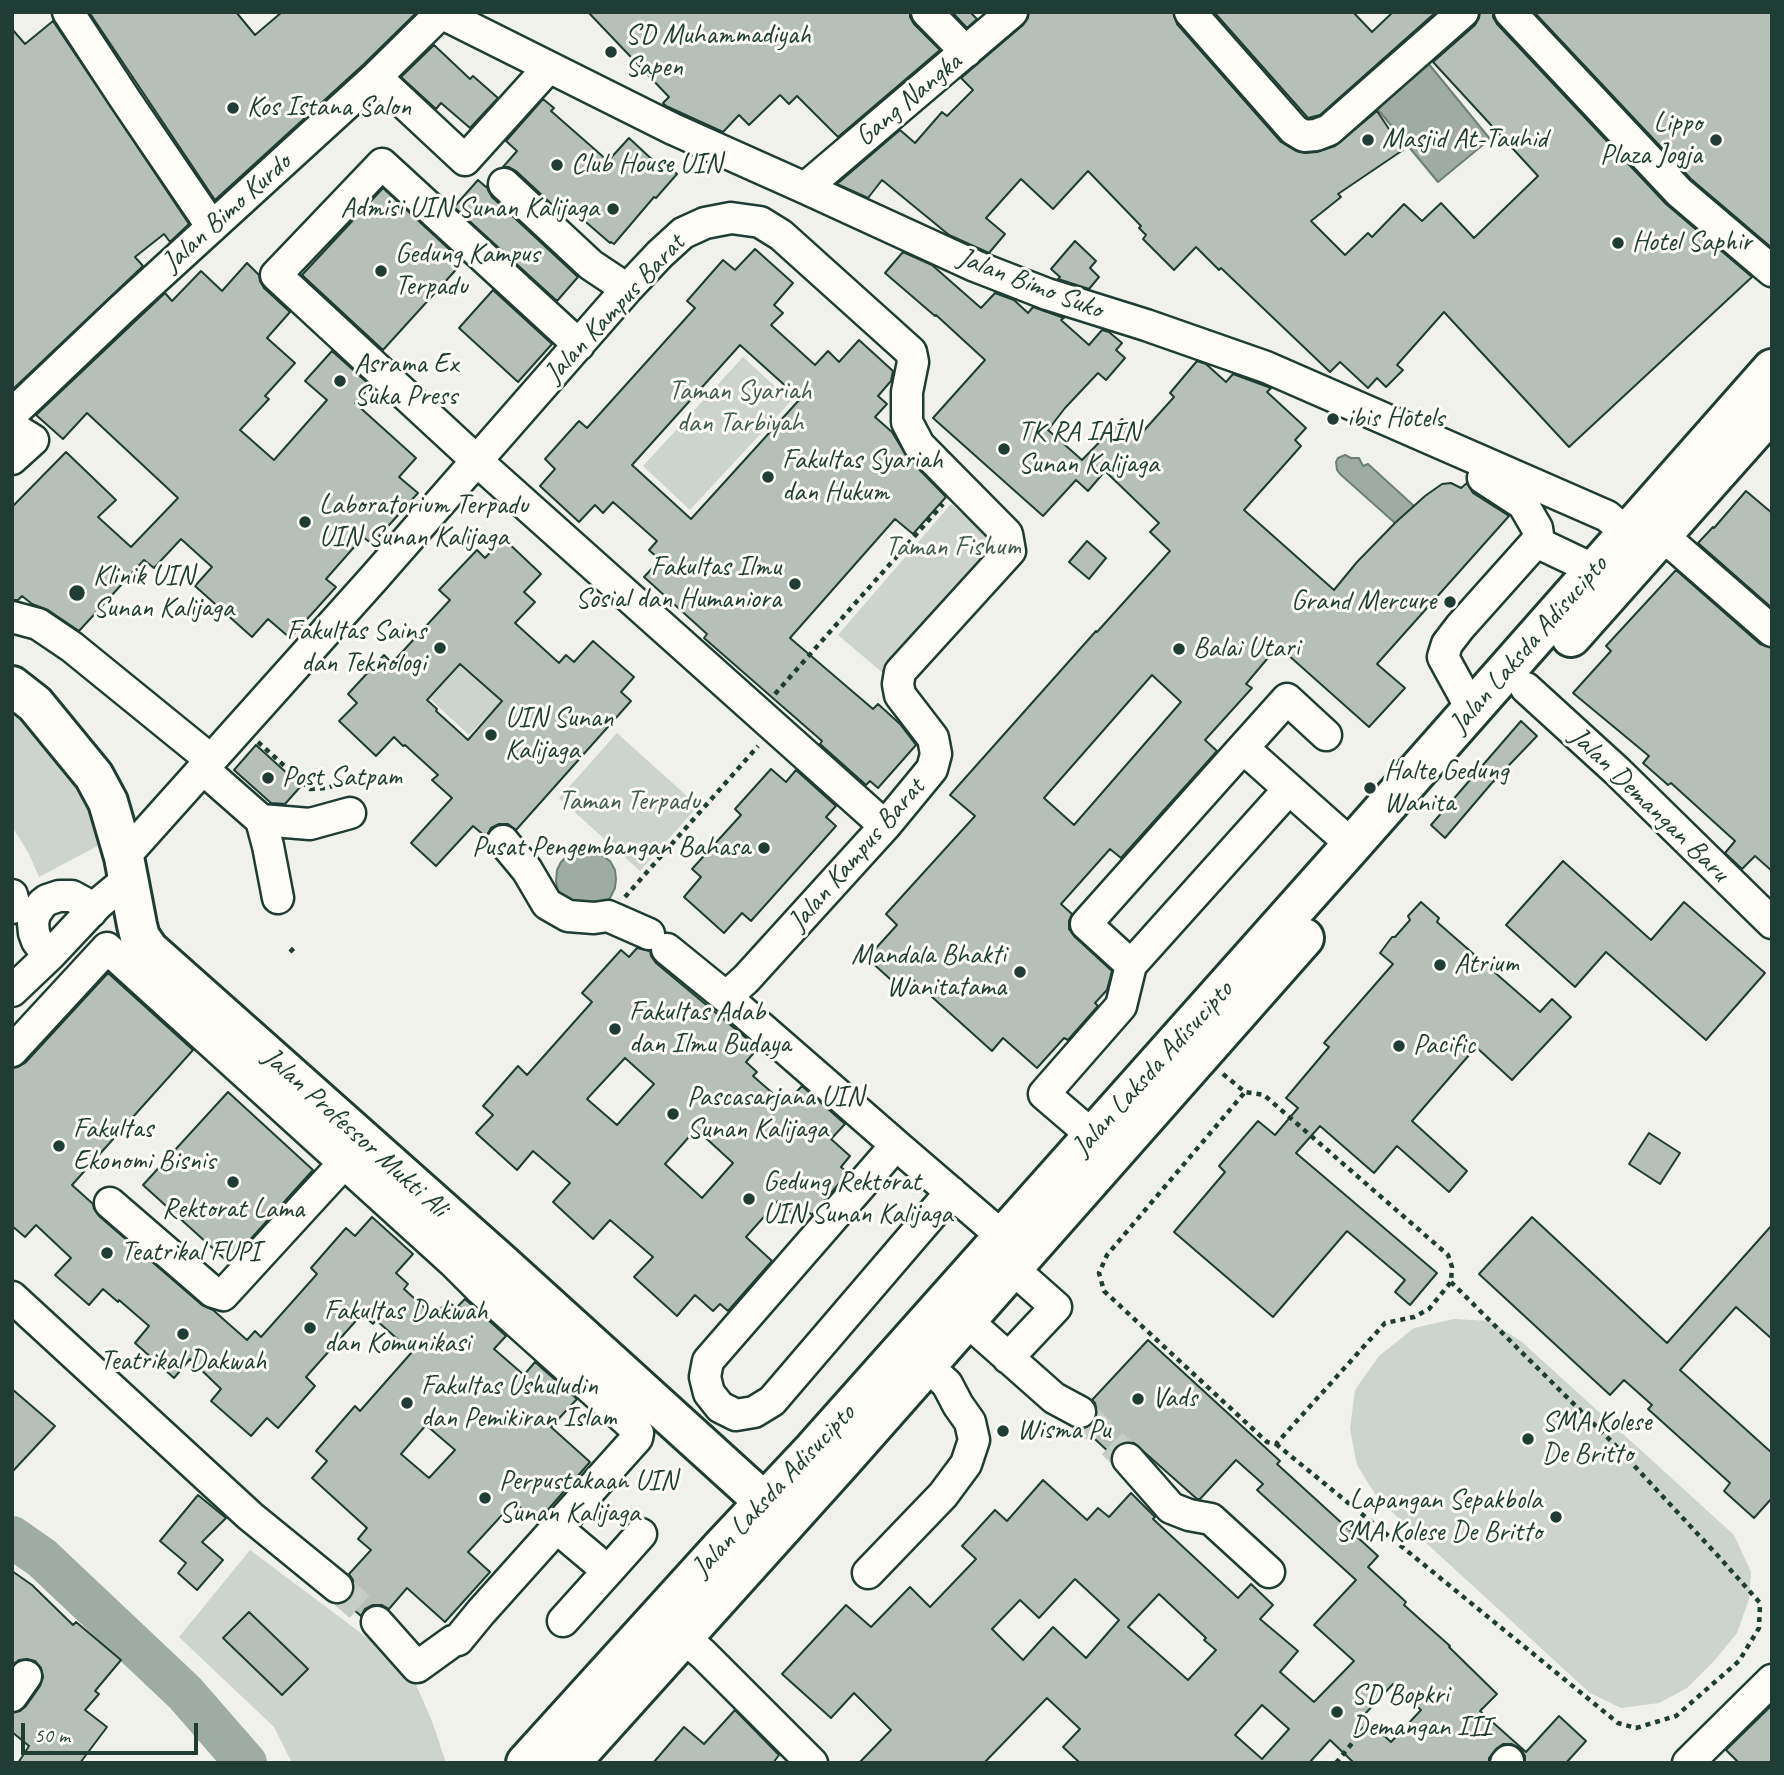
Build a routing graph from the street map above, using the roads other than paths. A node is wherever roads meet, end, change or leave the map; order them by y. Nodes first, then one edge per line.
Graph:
1 (68, 12) edge
2 (927, 12) edge
3 (1012, 12) edge
4 (1190, 12) edge
5 (1463, 12) edge
6 (1510, 12) edge
7 (442, 13) edge
8 (966, 52) junction
9 (549, 66) junction
10 (376, 77) junction
11 (504, 184) dead end
12 (805, 188) junction
13 (212, 227) junction
14 (1772, 271) edge
15 (627, 289) junction
16 (579, 345) junction
17 (1772, 369) edge
18 (1309, 407) dead end
19 (1772, 411) edge
20 (12, 414) edge
21 (12, 427) edge
22 (12, 460) edge
23 (477, 461) junction
24 (1644, 534) junction
25 (1536, 542) junction
26 (1595, 570) junction
27 (12, 617) edge
28 (1772, 631) edge
29 (12, 687) edge
30 (1525, 688) junction
31 (1472, 710) junction
32 (1326, 735) dead end
33 (1243, 747) junction
34 (207, 765) junction
35 (1289, 789) junction
36 (350, 813) dead end
37 (261, 820) junction
38 (885, 826) junction
39 (503, 841) dead end
40 (1352, 845) junction
41 (126, 868) junction
42 (278, 898) dead end
43 (19, 906) edge
44 (91, 912) junction
45 (1771, 921) edge
46 (51, 954) junction
47 (1131, 965) junction
48 (12, 991) edge
49 (726, 998) junction
50 (14, 1045) edge
51 (1168, 1072) junction
52 (1094, 1136) junction
53 (896, 1145) junction
54 (344, 1163) junction
55 (951, 1192) junction
56 (110, 1203) dead end
57 (1008, 1253) junction
58 (490, 1275) junction
59 (12, 1297) edge
60 (966, 1320) junction
61 (1008, 1358) junction
62 (926, 1365) junction
63 (1080, 1412) tunnel mouth
64 (1128, 1459) tunnel mouth
65 (775, 1512) junction
66 (557, 1528) junction
67 (641, 1534) dead end
68 (608, 1571) junction
69 (1269, 1572) dead end
70 (868, 1573) dead end
71 (338, 1587) tunnel mouth
72 (563, 1621) dead end
73 (377, 1622) tunnel mouth
74 (683, 1637) junction
75 (1772, 1680) edge
76 (526, 1763) edge
77 (570, 1763) edge
78 (812, 1763) edge
79 (1688, 1763) edge

1 - 13 street
2 - 8 street
3 - 8 street, Gang Nangka
4 - 5 street
6 - 14 street
7 - 9 street, Jalan Bimo Suko
7 - 10 street, Jalan Bimo Kurdo
8 - 12 street, Gang Nangka
9 - 10 street
9 - 12 street, Jalan Bimo Suko
10 - 13 street, Jalan Bimo Kurdo
11 - 15 street
12 - 24 street, Jalan Bimo Suko
13 - 20 street, Jalan Bimo Kurdo
15 - 16 street, Jalan Kampus Barat
15 - 38 street, Jalan Kampus Barat
16 - 23 street, Jalan Kampus Barat
16 - 23 street
17 - 24 main road, Jalan Laksda Adisucipto
18 - 25 street
19 - 24 main road, Jalan Laksda Adisucipto
21 - 22 street
23 - 34 street, Jalan Kampus Barat
23 - 38 street
24 - 26 main road, Jalan Laksda Adisucipto
24 - 28 street, Jalan Bimo Suko
24 - 30 main road, Jalan Laksda Adisucipto
25 - 26 street
25 - 31 street
26 - 31 main road, Jalan Laksda Adisucipto
27 - 34 street
29 - 41 main road, Jalan Professor Mukti Ali
30 - 45 street, Jalan Demangan Baru
30 - 51 main road, Jalan Laksda Adisucipto
31 - 40 main road, Jalan Laksda Adisucipto
32 - 33 street
33 - 35 street
33 - 47 street
34 - 37 street
34 - 41 street, Jalan Kampus Barat
35 - 40 street
35 - 47 street
36 - 37 street
37 - 42 street
38 - 49 street, Jalan Kampus Barat
39 - 49 street
40 - 51 main road, Jalan Laksda Adisucipto
41 - 44 street, Jalan Kampus Barat
41 - 58 main road, Jalan Professor Mukti Ali
43 - 44 street
43 - 46 street
44 - 46 street, Jalan Kampus Barat
46 - 48 street, Jalan Kampus Barat
47 - 52 street
49 - 53 street
50 - 54 street
51 - 52 main road, Jalan Laksda Adisucipto
51 - 57 main road, Jalan Laksda Adisucipto
52 - 57 main road, Jalan Laksda Adisucipto
53 - 55 street
53 - 55 street
54 - 56 street
54 - 58 street
55 - 57 street
57 - 60 main road, Jalan Laksda Adisucipto
57 - 61 street
57 - 65 main road, Jalan Laksda Adisucipto
58 - 65 main road, Jalan Professor Mukti Ali
58 - 66 street
59 - 71 street
60 - 61 street
60 - 62 main road, Jalan Laksda Adisucipto
61 - 63 street
62 - 65 main road, Jalan Laksda Adisucipto
62 - 70 street
64 - 69 street
65 - 74 main road, Jalan Laksda Adisucipto
65 - 76 main road, Jalan Laksda Adisucipto
66 - 68 street
66 - 73 street
67 - 68 street
68 - 72 street
74 - 77 main road, Jalan Laksda Adisucipto
74 - 78 street
75 - 79 street

